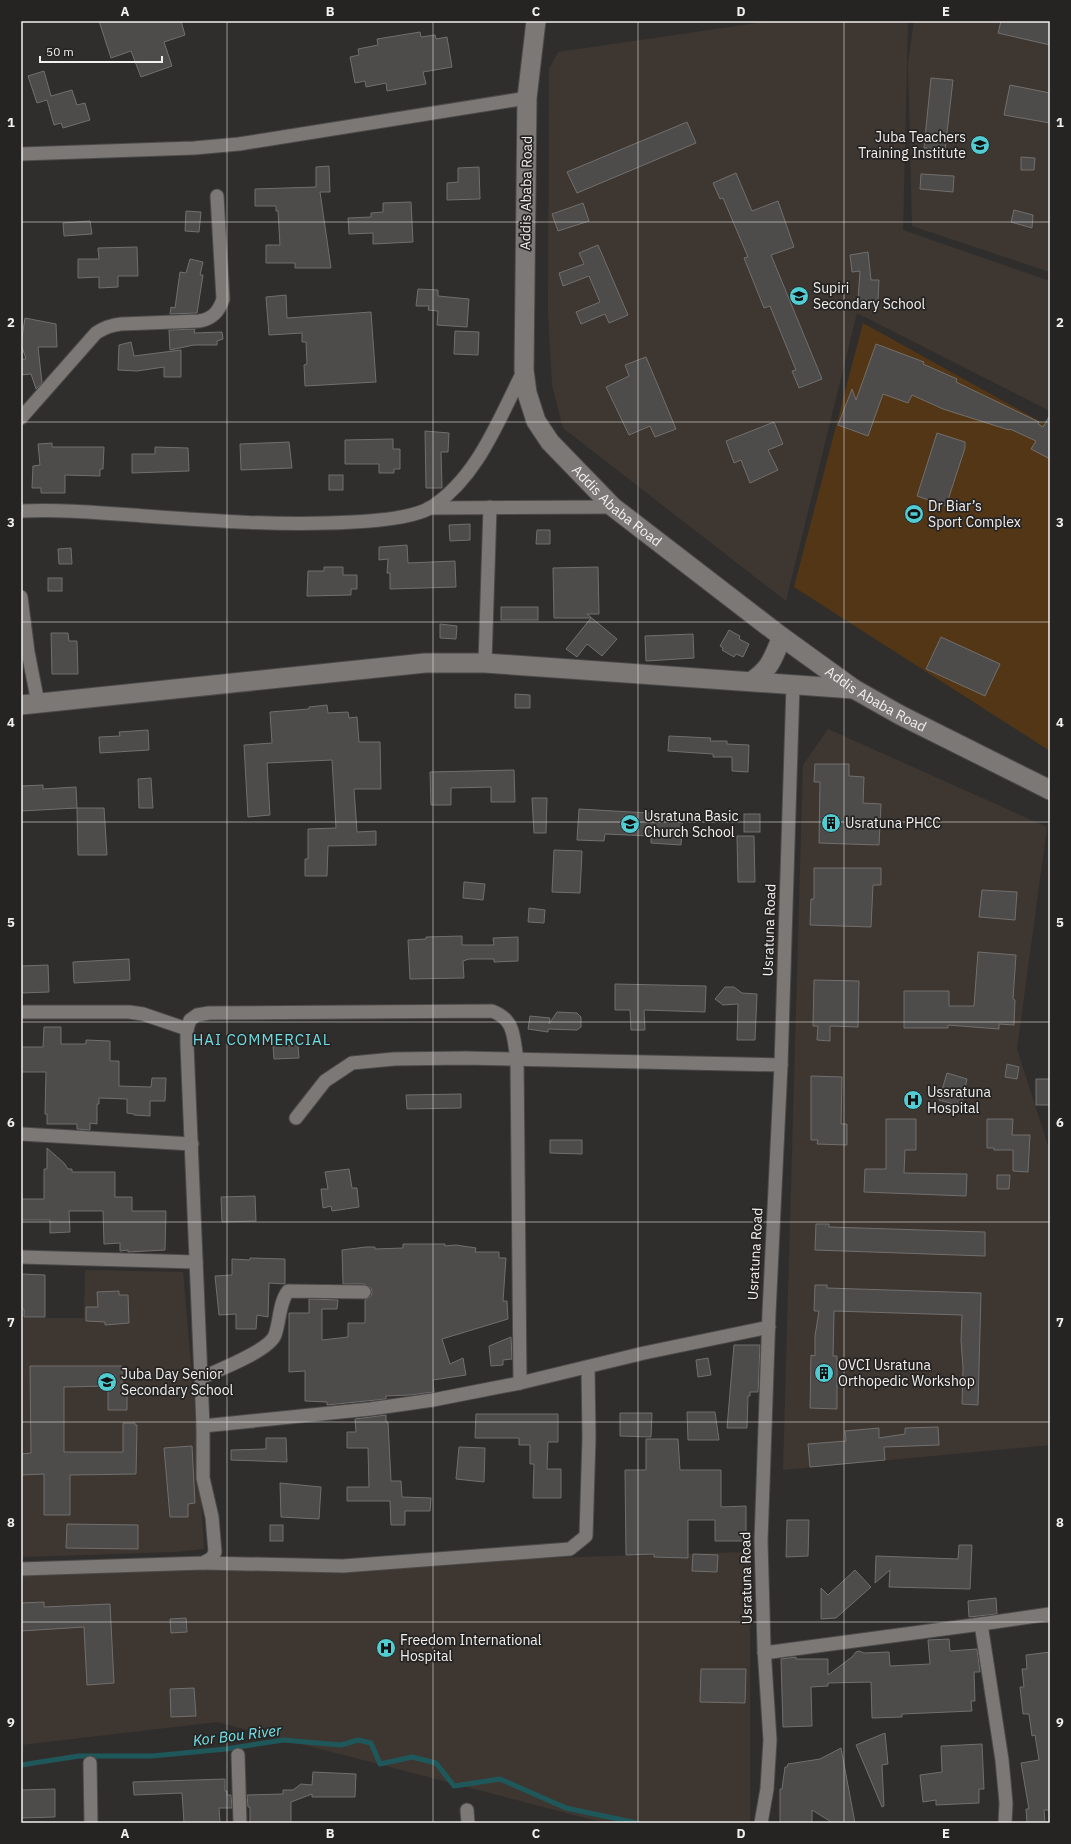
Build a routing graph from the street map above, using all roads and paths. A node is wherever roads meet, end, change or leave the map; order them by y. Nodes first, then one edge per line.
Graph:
1 (536, 21) edge
2 (527, 98) junction
3 (21, 154) edge
4 (217, 196) dead end
5 (524, 370) junction
6 (21, 418) edge
7 (490, 507) junction
8 (613, 507) junction
9 (429, 508) junction
10 (21, 511) edge
11 (21, 597) edge
12 (782, 637) junction
13 (485, 662) junction
14 (752, 681) junction
15 (793, 685) junction
16 (854, 689) junction
17 (29, 704) edge
18 (1050, 790) edge
19 (21, 1012) edge
20 (187, 1030) junction
21 (517, 1060) junction
22 (781, 1065) junction
23 (296, 1118) dead end
24 (21, 1134) edge
25 (192, 1144) junction
26 (21, 1256) edge
27 (196, 1262) junction
28 (364, 1292) dead end
29 (769, 1327) junction
30 (588, 1367) junction
31 (201, 1378) junction
32 (520, 1383) junction
33 (203, 1426) junction
34 (203, 1563) junction
35 (21, 1569) edge
36 (1050, 1614) edge
37 (981, 1624) junction
38 (764, 1653) junction
39 (238, 1755) dead end
40 (90, 1763) dead end
41 (91, 1823) edge
42 (240, 1823) edge
43 (761, 1823) edge
44 (1005, 1823) edge

1 - 2 main road, Addis Ababa Road
2 - 3 street
2 - 5 main road, Addis Ababa Road
4 - 6 street
5 - 8 main road, Addis Ababa Road
5 - 9 street
7 - 8 street
7 - 9 street
7 - 13 street
8 - 12 main road, Addis Ababa Road
9 - 10 street
11 - 17 street
12 - 14 main road
12 - 16 main road, Addis Ababa Road
13 - 14 main road
13 - 17 main road
14 - 15 main road
15 - 16 main road
15 - 22 street, Usratuna Road
16 - 18 main road, Addis Ababa Road
19 - 20 street
20 - 21 street
20 - 25 street
21 - 22 street
21 - 23 street
21 - 32 street
22 - 29 street, Usratuna Road
24 - 25 street
25 - 27 street
26 - 27 street
27 - 31 street
28 - 31 street
29 - 30 street
29 - 38 street, Usratuna Road
30 - 32 street
30 - 34 street
31 - 33 street
32 - 33 street
33 - 34 street
34 - 35 street
36 - 37 street
37 - 38 street
37 - 44 street
38 - 43 street, Usratuna Road
39 - 42 street
40 - 41 street

